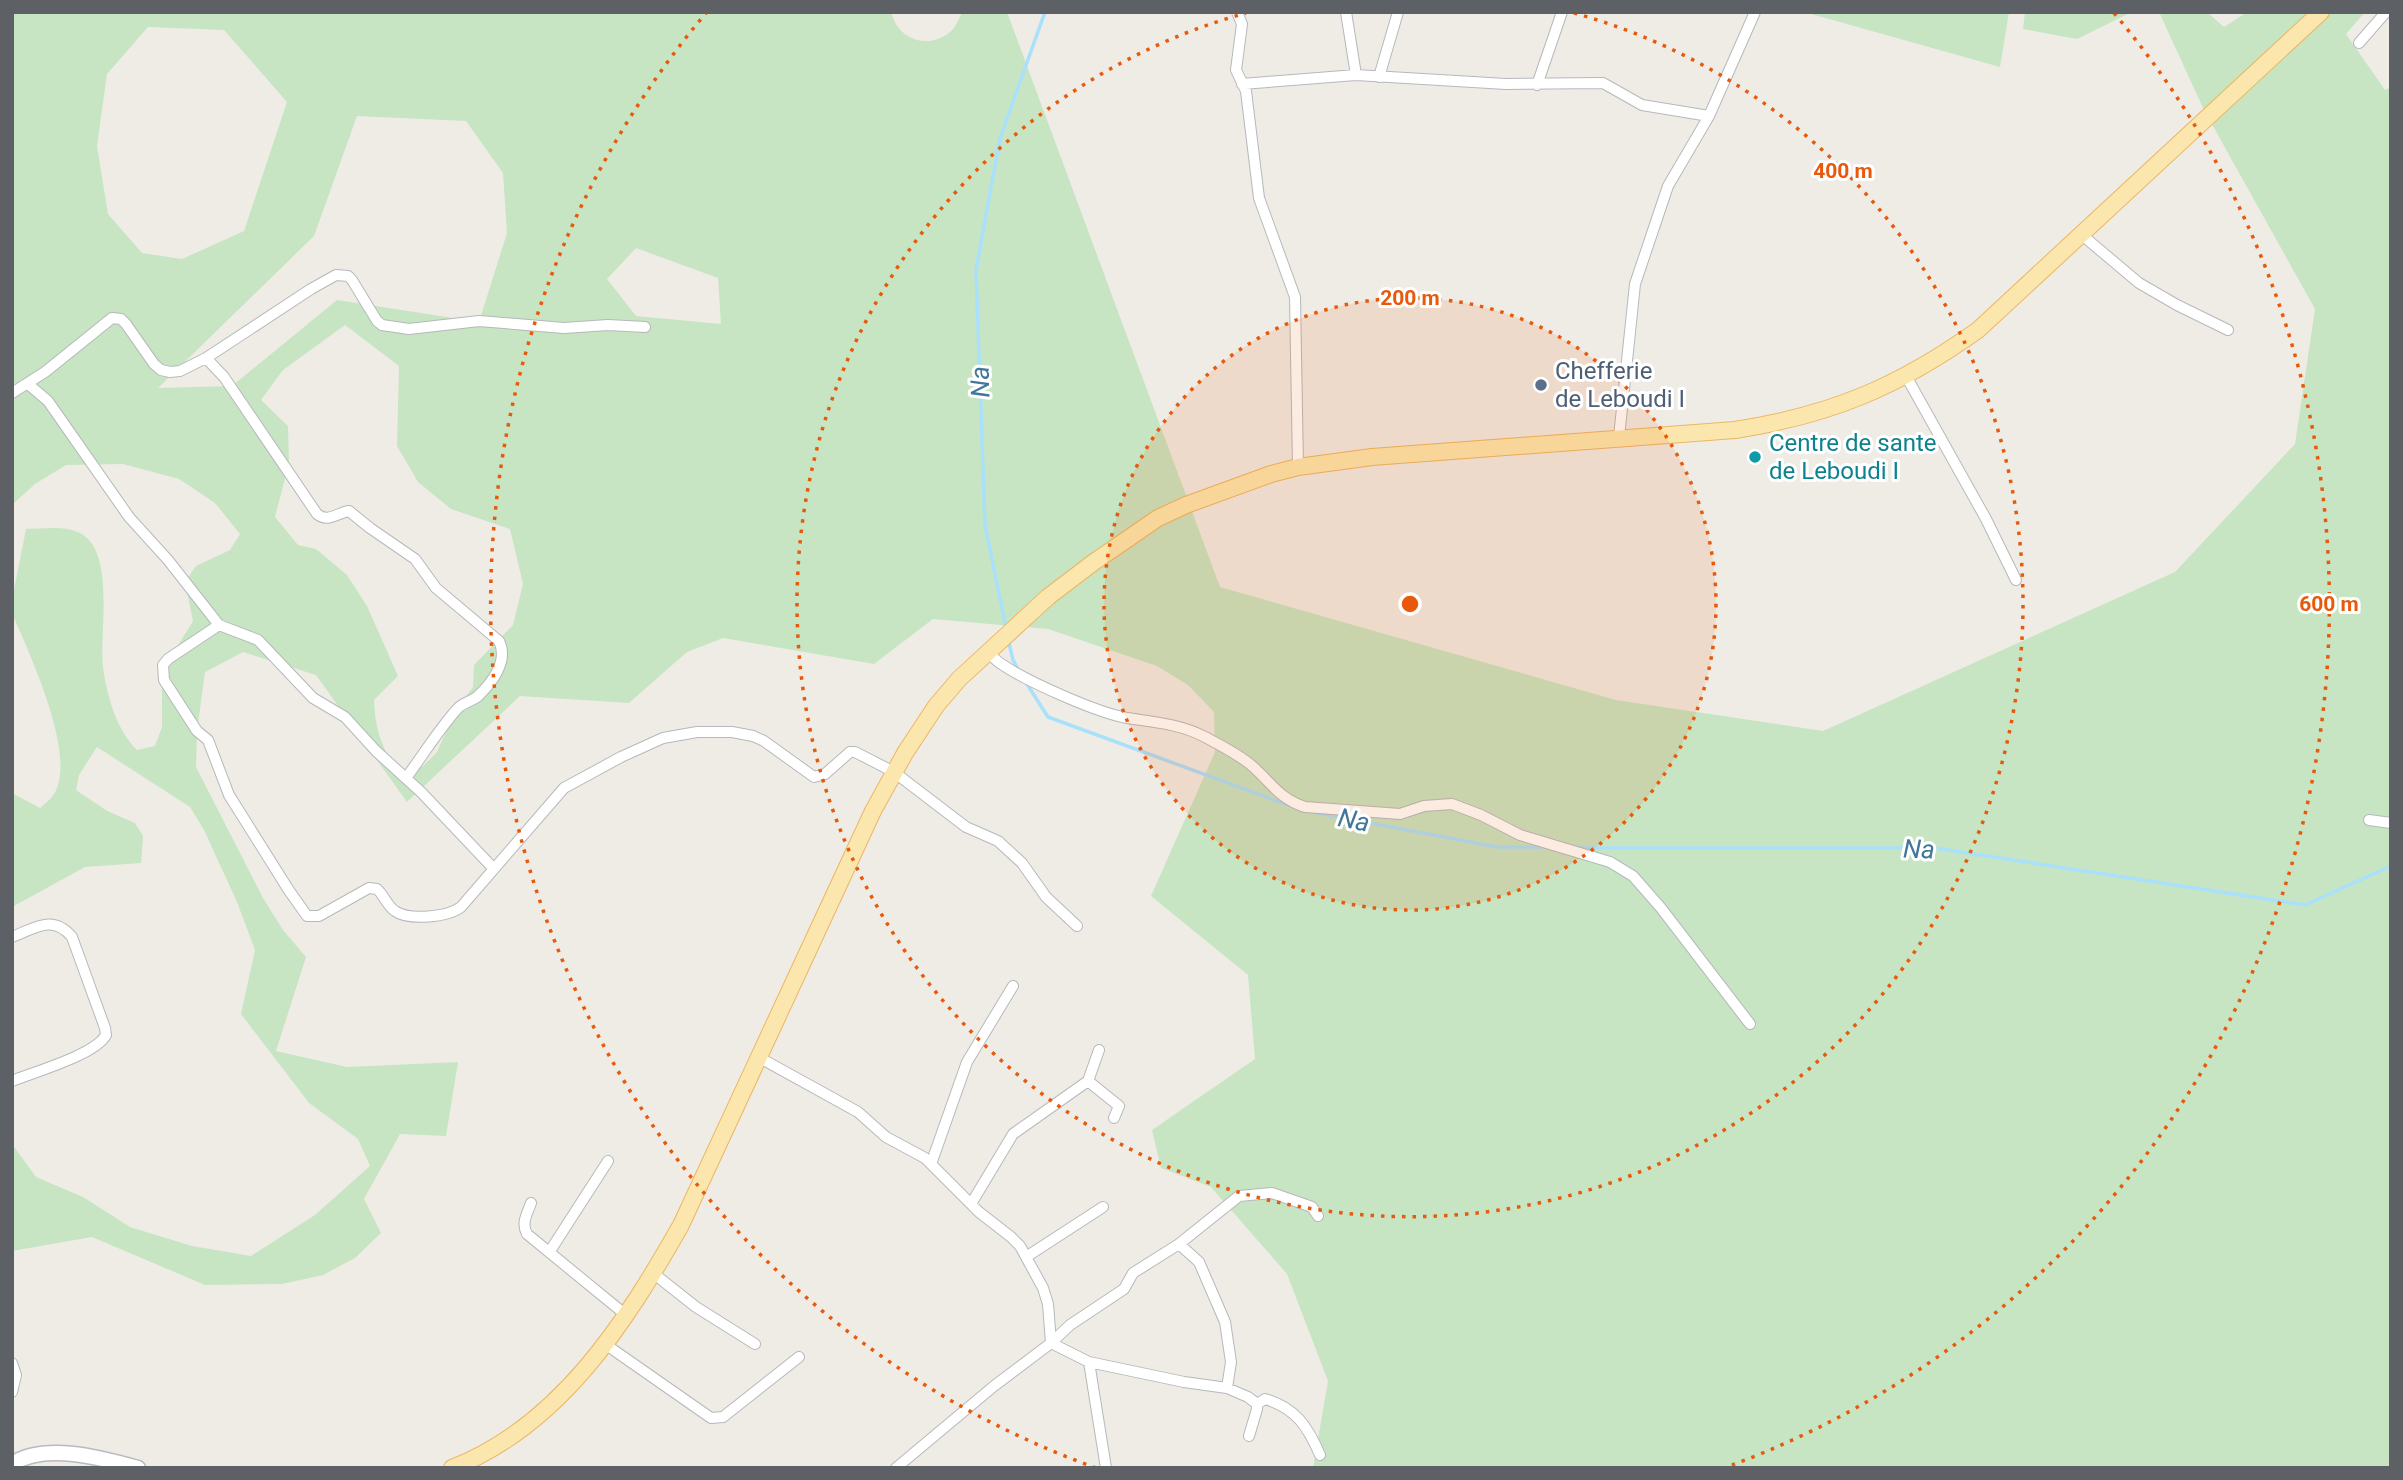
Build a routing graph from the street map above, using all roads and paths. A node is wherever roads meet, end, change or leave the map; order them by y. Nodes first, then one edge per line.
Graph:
1 (1237, 12) edge
2 (1346, 12) edge
3 (1398, 12) edge
4 (1563, 12) edge
5 (1755, 12) edge
6 (2386, 12) edge
7 (2316, 15) edge
8 (2359, 43) dead end
9 (1356, 75) junction
10 (1379, 77) junction
11 (1242, 83) junction
12 (1537, 85) junction
13 (1709, 116) junction
14 (2081, 235) junction
15 (645, 327) dead end
16 (2228, 330) dead end
17 (206, 358) junction
18 (1906, 376) junction
19 (28, 384) junction
20 (12, 393) edge
21 (1619, 438) junction
22 (1298, 467) junction
23 (2016, 580) dead end
24 (219, 625) junction
25 (987, 651) junction
26 (894, 772) junction
27 (406, 778) junction
28 (2369, 820) dead end
29 (2391, 823) edge
30 (494, 869) junction
31 (1077, 926) dead end
32 (12, 937) edge
33 (1013, 986) dead end
34 (1750, 1024) dead end
35 (1099, 1050) dead end
36 (760, 1058) junction
37 (12, 1081) edge
38 (1088, 1081) junction
39 (1114, 1118) dead end
40 (608, 1161) dead end
41 (931, 1164) junction
42 (531, 1203) dead end
43 (971, 1204) junction
44 (1103, 1207) dead end
45 (1318, 1216) dead end
46 (1179, 1244) junction
47 (550, 1251) junction
48 (1026, 1256) junction
49 (653, 1273) junction
50 (626, 1315) junction
51 (755, 1343) dead end
52 (1051, 1343) junction
53 (605, 1344) junction
54 (799, 1357) dead end
55 (1089, 1362) junction
56 (12, 1363) edge
57 (1227, 1388) junction
58 (12, 1392) edge
59 (1257, 1404) junction
60 (1249, 1436) dead end
61 (1320, 1455) dead end
62 (12, 1464) edge
63 (138, 1468) edge
64 (452, 1468) edge
65 (895, 1468) edge
66 (1106, 1468) edge

1 - 11 street
2 - 9 street
3 - 10 street
4 - 12 street
5 - 13 street
6 - 8 street
7 - 14 main road
9 - 10 street
9 - 11 street
10 - 12 street
11 - 22 street
12 - 13 street
13 - 21 street
14 - 16 street
14 - 18 main road
15 - 17 street
17 - 19 street
17 - 27 street
18 - 21 main road
18 - 23 street
19 - 20 street
19 - 24 street
21 - 22 main road
22 - 25 main road
24 - 27 street
24 - 30 street
25 - 26 main road
25 - 34 street
26 - 30 street
26 - 31 street
26 - 36 main road
27 - 30 street
28 - 29 street
32 - 37 street
33 - 41 street
35 - 38 street
36 - 41 street
36 - 49 main road
38 - 39 street
38 - 43 street
40 - 47 street
41 - 43 street
42 - 47 street
43 - 48 street
44 - 48 street
45 - 46 street
46 - 52 street
46 - 57 street
47 - 50 street
48 - 52 street
49 - 50 main road
49 - 51 street
50 - 53 main road
52 - 55 street
52 - 65 street
53 - 54 street
53 - 64 main road
55 - 57 street
55 - 66 street
56 - 58 street
57 - 59 street
59 - 60 street
59 - 61 street
62 - 63 street

